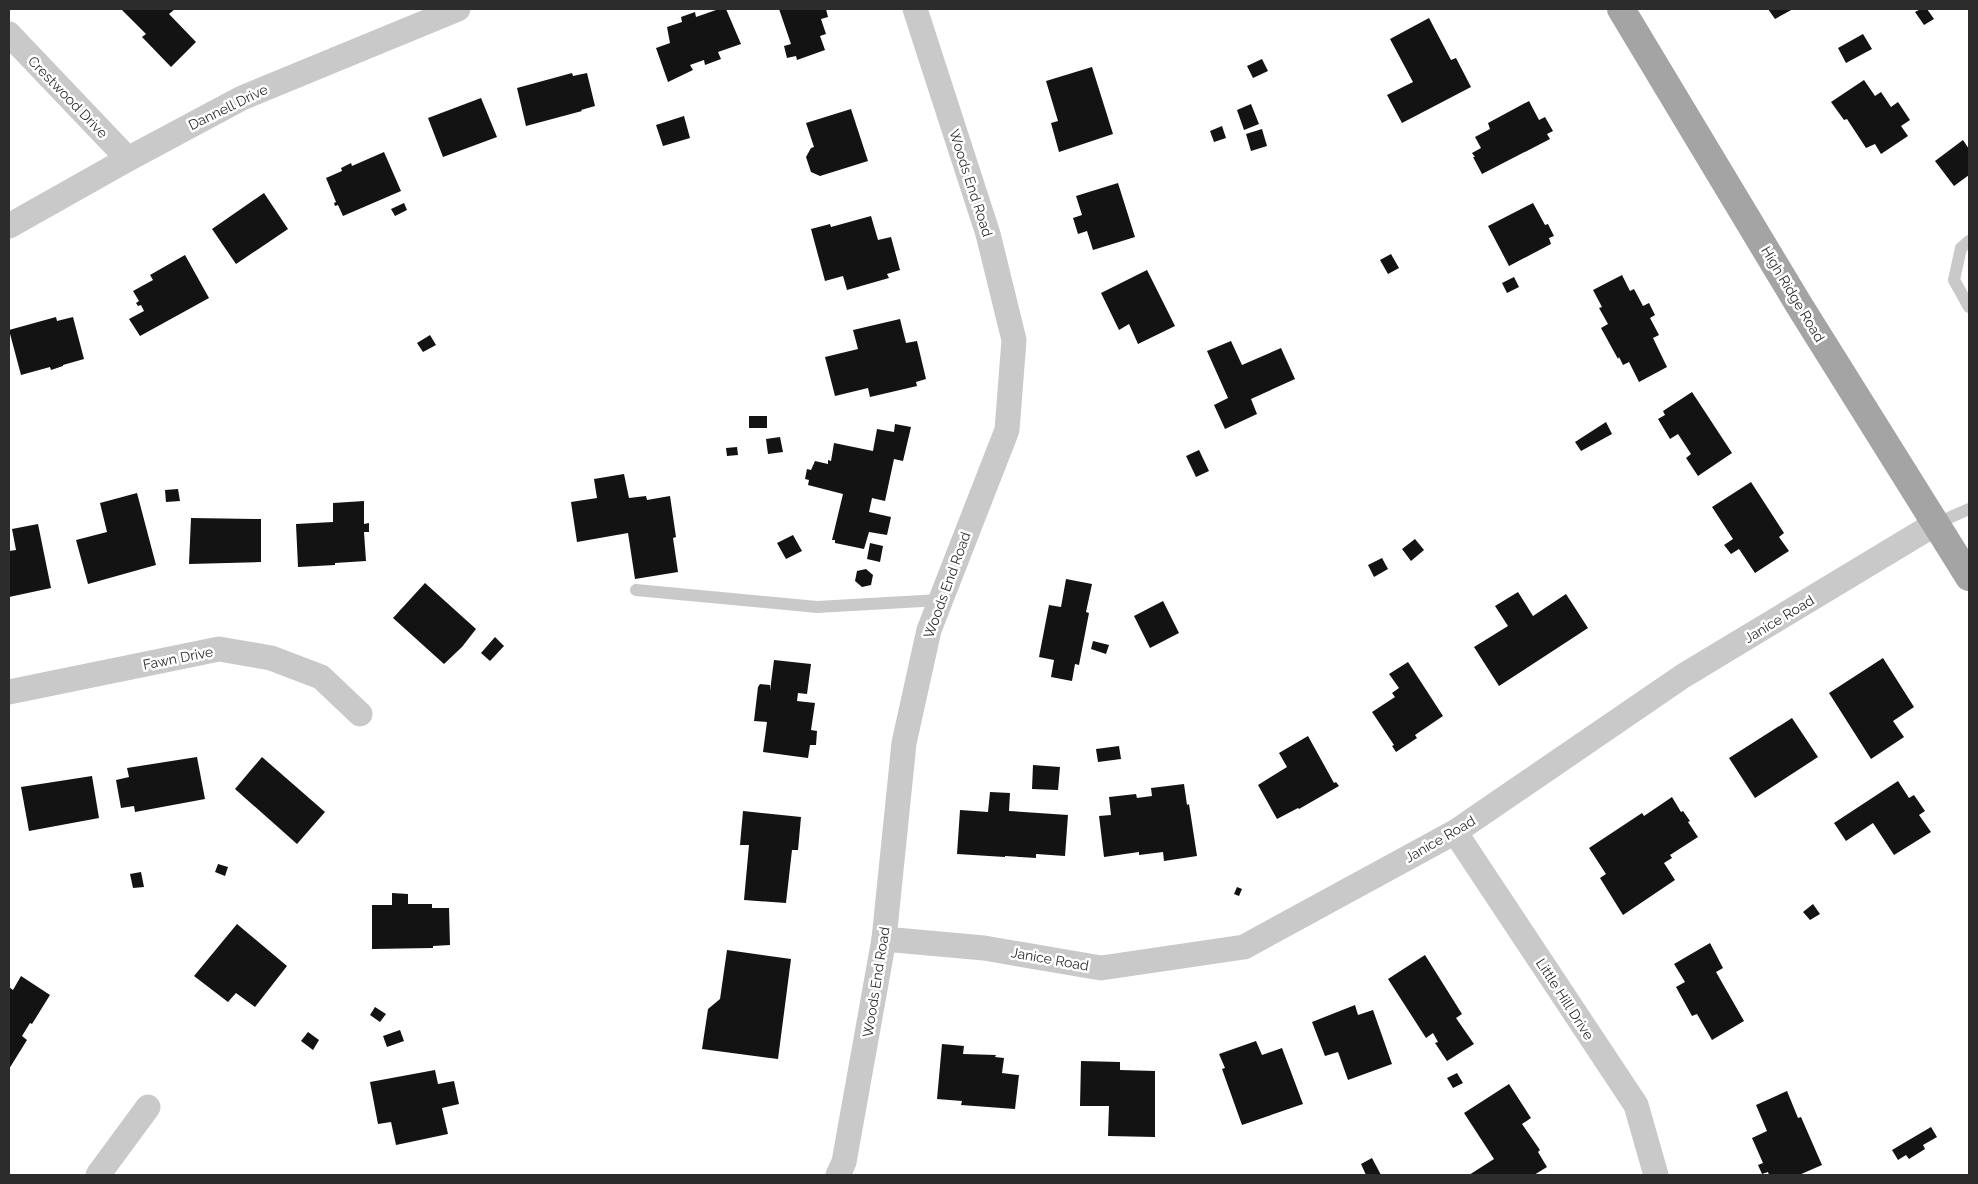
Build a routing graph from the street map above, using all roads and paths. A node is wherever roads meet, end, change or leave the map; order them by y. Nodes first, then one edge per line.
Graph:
1 (458, 9) edge
2 (915, 9) edge
3 (1622, 9) edge
4 (407, 18) edge
5 (9, 34) edge
6 (128, 159) junction
7 (9, 226) edge
8 (1969, 241) edge
9 (1969, 307) edge
10 (1969, 509) edge
11 (1935, 524) junction
12 (1969, 577) edge
13 (636, 590) dead end
14 (940, 600) junction
15 (9, 692) edge
16 (360, 714) dead end
17 (1455, 832) junction
18 (884, 939) junction
19 (148, 1107) dead end
20 (98, 1175) edge
21 (838, 1175) edge
22 (1656, 1175) edge

1 - 4 street, Dannell Drive
2 - 14 street, Woods End Road
3 - 11 main road, High Ridge Road
4 - 6 street, Dannell Drive
5 - 6 street, Crestwood Drive
6 - 7 street, Dannell Drive
8 - 9 lane
10 - 11 lane
11 - 12 main road, High Ridge Road
11 - 17 street, Janice Road
13 - 14 lane
14 - 18 street, Woods End Road
15 - 16 street, Fawn Drive
17 - 18 street, Janice Road
17 - 22 street, Little Hill Drive
18 - 21 street, Woods End Road
19 - 20 street

